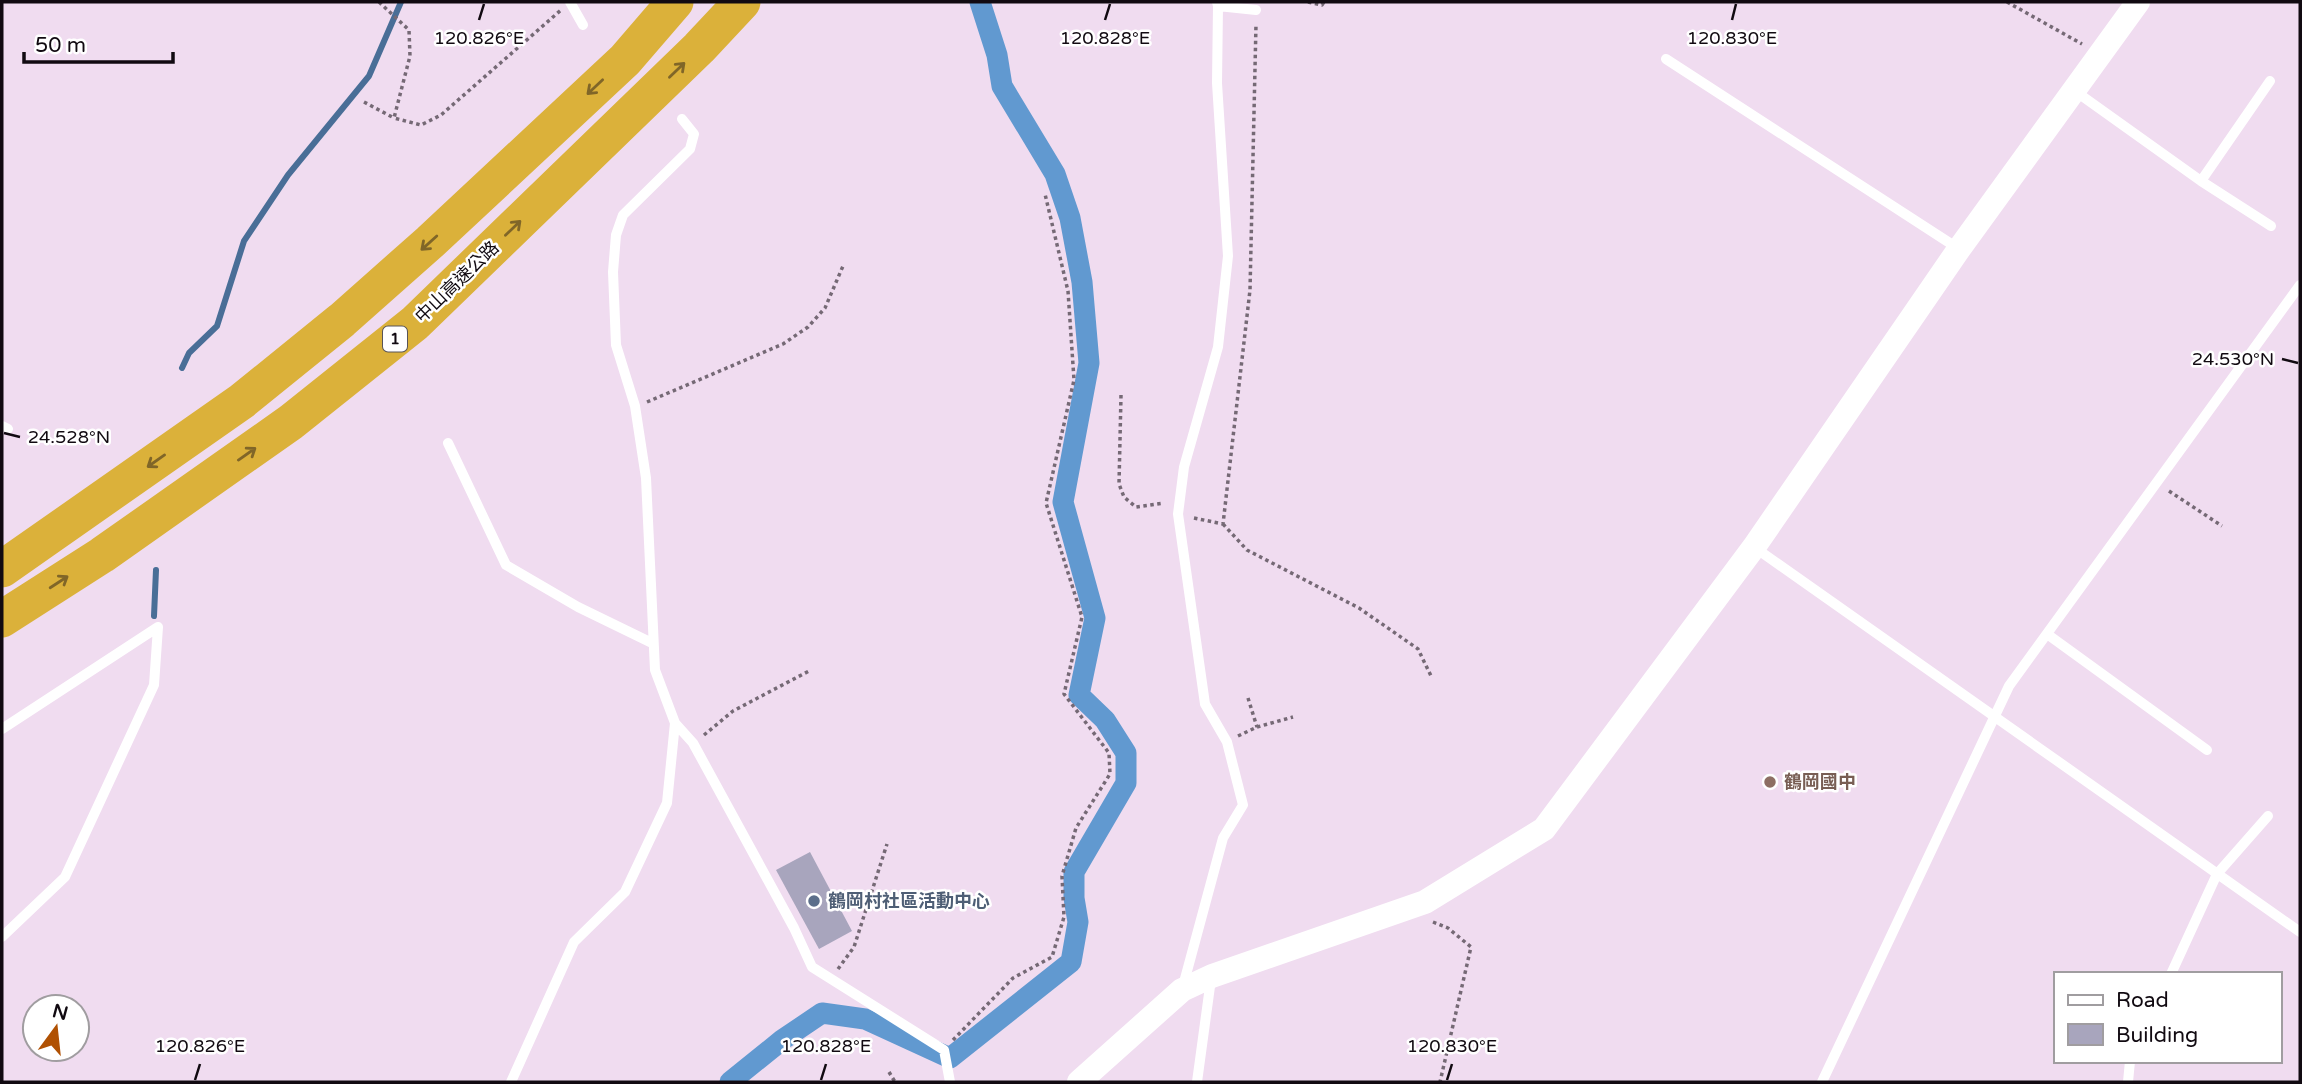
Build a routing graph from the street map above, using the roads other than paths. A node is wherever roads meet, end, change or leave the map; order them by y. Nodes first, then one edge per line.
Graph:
1 (570, 2) edge
2 (675, 2) edge
3 (742, 2) edge
4 (2138, 2) edge
5 (1217, 4) edge
6 (1256, 10) road end
7 (583, 25) dead end
8 (1666, 60) dead end
9 (2270, 81) dead end
10 (2075, 91) junction
11 (682, 119) dead end
12 (2201, 181) junction
13 (2271, 226) dead end
14 (1959, 249) junction
15 (2300, 285) edge
16 (448, 443) dead end
17 (1754, 547) junction
18 (2, 569) edge
19 (2, 619) edge
20 (2047, 634) junction
21 (652, 643) junction
22 (1994, 716) junction
23 (676, 723) junction
24 (2, 729) edge
25 (2207, 750) dead end
26 (2268, 816) dead end
27 (2217, 874) junction
28 (2300, 932) edge
29 (2, 937) edge
30 (2172, 972) edge
31 (1212, 976) junction
32 (1182, 990) junction
33 (2130, 1063) edge
34 (511, 1082) edge
35 (950, 1082) edge
36 (1079, 1082) edge
37 (1196, 1082) edge
38 (1822, 1082) edge
39 (2128, 1082) edge

1 - 7 lane
2 -> 18 highway
19 -> 3 highway, 中山高速公路 / 1
4 - 10 street
5 - 6 lane
5 - 32 lane
8 - 14 lane
9 - 12 lane
10 - 12 lane
10 - 14 street
11 - 21 lane
12 - 13 lane
14 - 17 street
15 - 20 lane
16 - 21 lane
17 - 22 lane
17 - 31 street
20 - 22 lane
20 - 25 lane
21 - 23 lane
22 - 27 lane
22 - 38 lane
23 - 34 lane
23 - 35 lane
24 - 29 lane
26 - 27 lane
27 - 28 lane
27 - 30 lane
31 - 32 street
31 - 37 lane
32 - 36 street
33 - 39 lane

